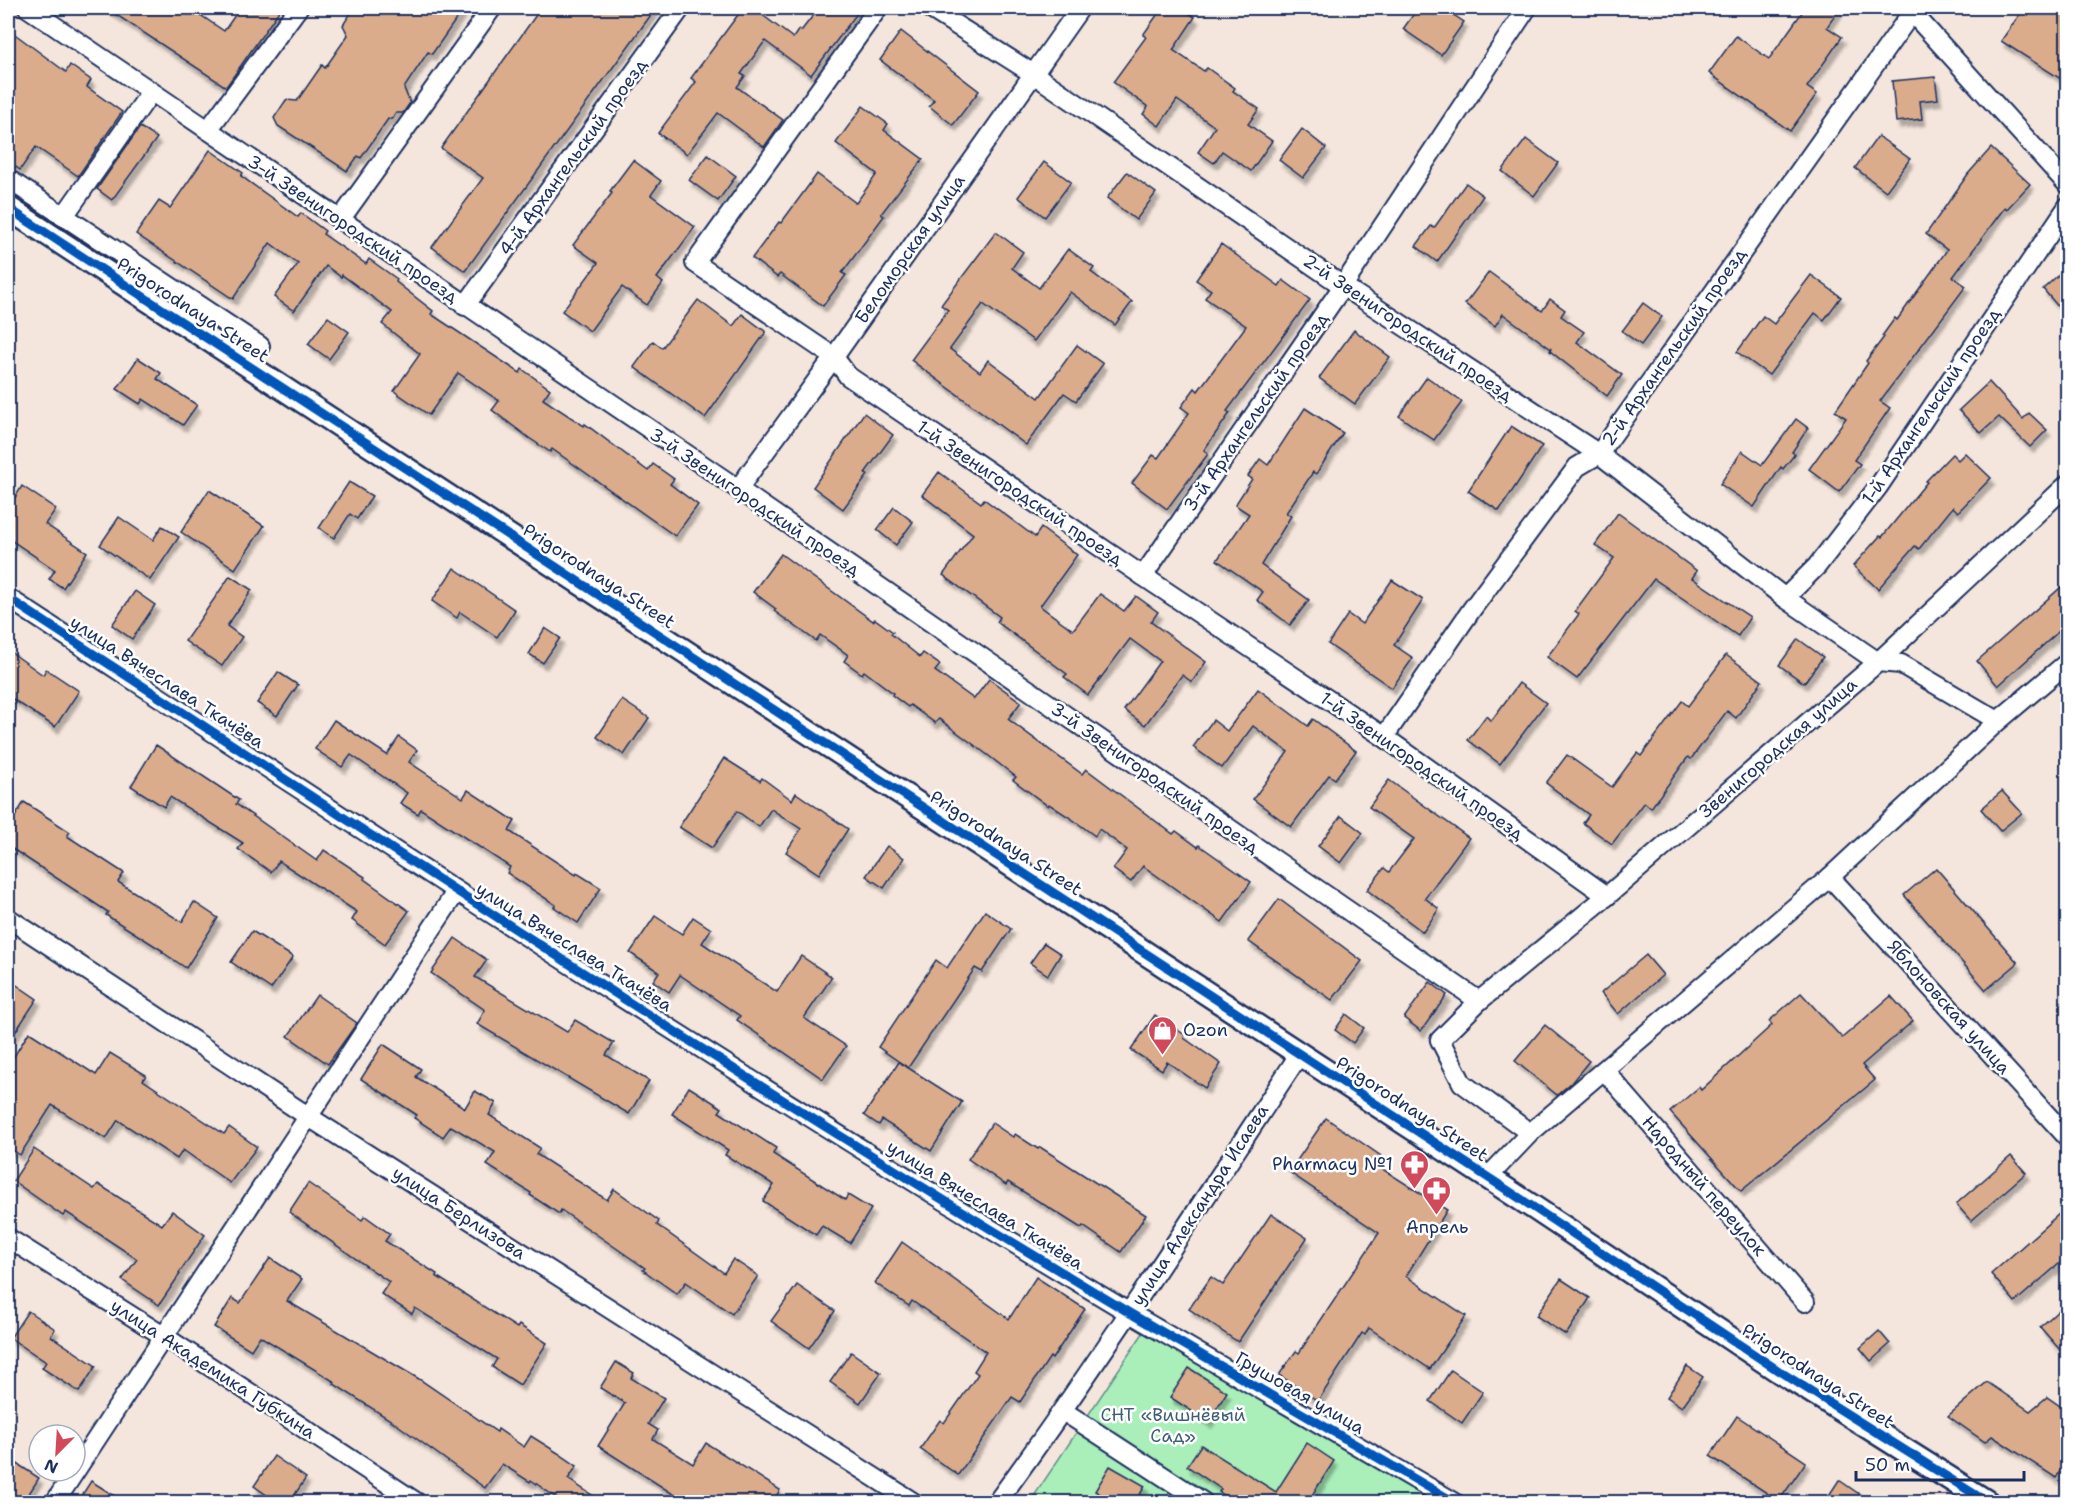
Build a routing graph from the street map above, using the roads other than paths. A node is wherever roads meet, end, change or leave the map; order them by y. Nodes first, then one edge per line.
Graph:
1 (28, 8) edge
2 (298, 8) edge
3 (492, 8) edge
4 (681, 8) edge
5 (878, 8) edge
6 (929, 8) edge
7 (1080, 8) edge
8 (1527, 8) edge
9 (1911, 9) edge
10 (1032, 73) junction
11 (151, 92) junction
12 (208, 130) junction
13 (8, 179) edge
14 (2067, 185) edge
15 (2067, 206) edge
16 (8, 208) edge
17 (64, 216) junction
18 (340, 220) junction
19 (1343, 286) junction
20 (465, 306) junction
21 (260, 346) dead end
22 (834, 357) junction
23 (1599, 454) junction
24 (2067, 484) edge
25 (738, 489) junction
26 (1143, 576) junction
27 (8, 598) edge
28 (1785, 598) junction
29 (1878, 662) junction
30 (2067, 665) edge
31 (1998, 721) junction
32 (1384, 737) junction
33 (1830, 876) junction
34 (456, 892) junction
35 (1607, 896) junction
36 (8, 918) edge
37 (1479, 1001) junction
38 (1299, 1055) junction
39 (1604, 1070) junction
40 (309, 1117) junction
41 (1530, 1133) junction
42 (2067, 1138) edge
43 (1487, 1178) junction
44 (8, 1238) edge
45 (1805, 1302) dead end
46 (1130, 1313) junction
47 (165, 1337) junction
48 (1063, 1411) junction
49 (55, 1503) edge
50 (416, 1503) edge
51 (913, 1503) edge
52 (997, 1503) edge
53 (1203, 1503) edge
54 (1454, 1503) edge
55 (1987, 1503) edge

1 - 11 street, 3-й Звенигородский проезд
2 - 12 street
3 - 18 street
4 - 20 street, 4-й Архангельский проезд
5 - 22 street, 1-й Звенигородский проезд
6 - 10 street, 2-й Звенигородский проезд
7 - 10 street, Беломорская улица
8 - 19 street, 3-й Архангельский проезд
9 - 14 street
9 - 23 street, 2-й Архангельский проезд
10 - 19 street, 2-й Звенигородский проезд
10 - 22 street, Беломорская улица
11 - 12 street, 3-й Звенигородский проезд
11 - 17 street
12 - 18 street, 3-й Звенигородский проезд
13 - 17 street
15 - 28 street, 1-й Архангельский проезд
16 - 38 street, Prigorodnaya Street
17 - 21 street
18 - 20 street, 3-й Звенигородский проезд
19 - 23 street, 2-й Звенигородский проезд
19 - 26 street, 3-й Архангельский проезд
20 - 25 street, 3-й Звенигородский проезд
22 - 25 street, Беломорская улица
22 - 26 street, 1-й Звенигородский проезд
23 - 28 street, 2-й Звенигородский проезд
23 - 32 street, 2-й Архангельский проезд
24 - 29 street, Звенигородская улица
25 - 37 street, 3-й Звенигородский проезд
26 - 32 street, 1-й Звенигородский проезд
27 - 34 street, улица Вячеслава Ткачёва
28 - 29 street, 2-й Звенигородский проезд
29 - 31 street
29 - 35 street, Звенигородская улица
30 - 31 street
31 - 33 street
32 - 35 street, 1-й Звенигородский проезд
33 - 39 street
33 - 42 street, Яблоновская улица
34 - 40 street
34 - 46 street, улица Вячеслава Ткачёва
35 - 37 street, Звенигородская улица
36 - 40 street, улица Берлизова
37 - 41 street, Звенигородская улица
38 - 43 street, Prigorodnaya Street
38 - 46 street, улица Александра Исаева
39 - 41 street
39 - 45 street, Народный переулок
40 - 47 street
40 - 51 street, улица Берлизова
41 - 43 street
43 - 55 street, Prigorodnaya Street
44 - 47 street, улица Академика Губкина
46 - 48 street, улица Александра Исаева
46 - 54 street, Грушовая улица
47 - 49 street
47 - 50 street, улица Академика Губкина
48 - 52 street, улица Александра Исаева
48 - 53 street

